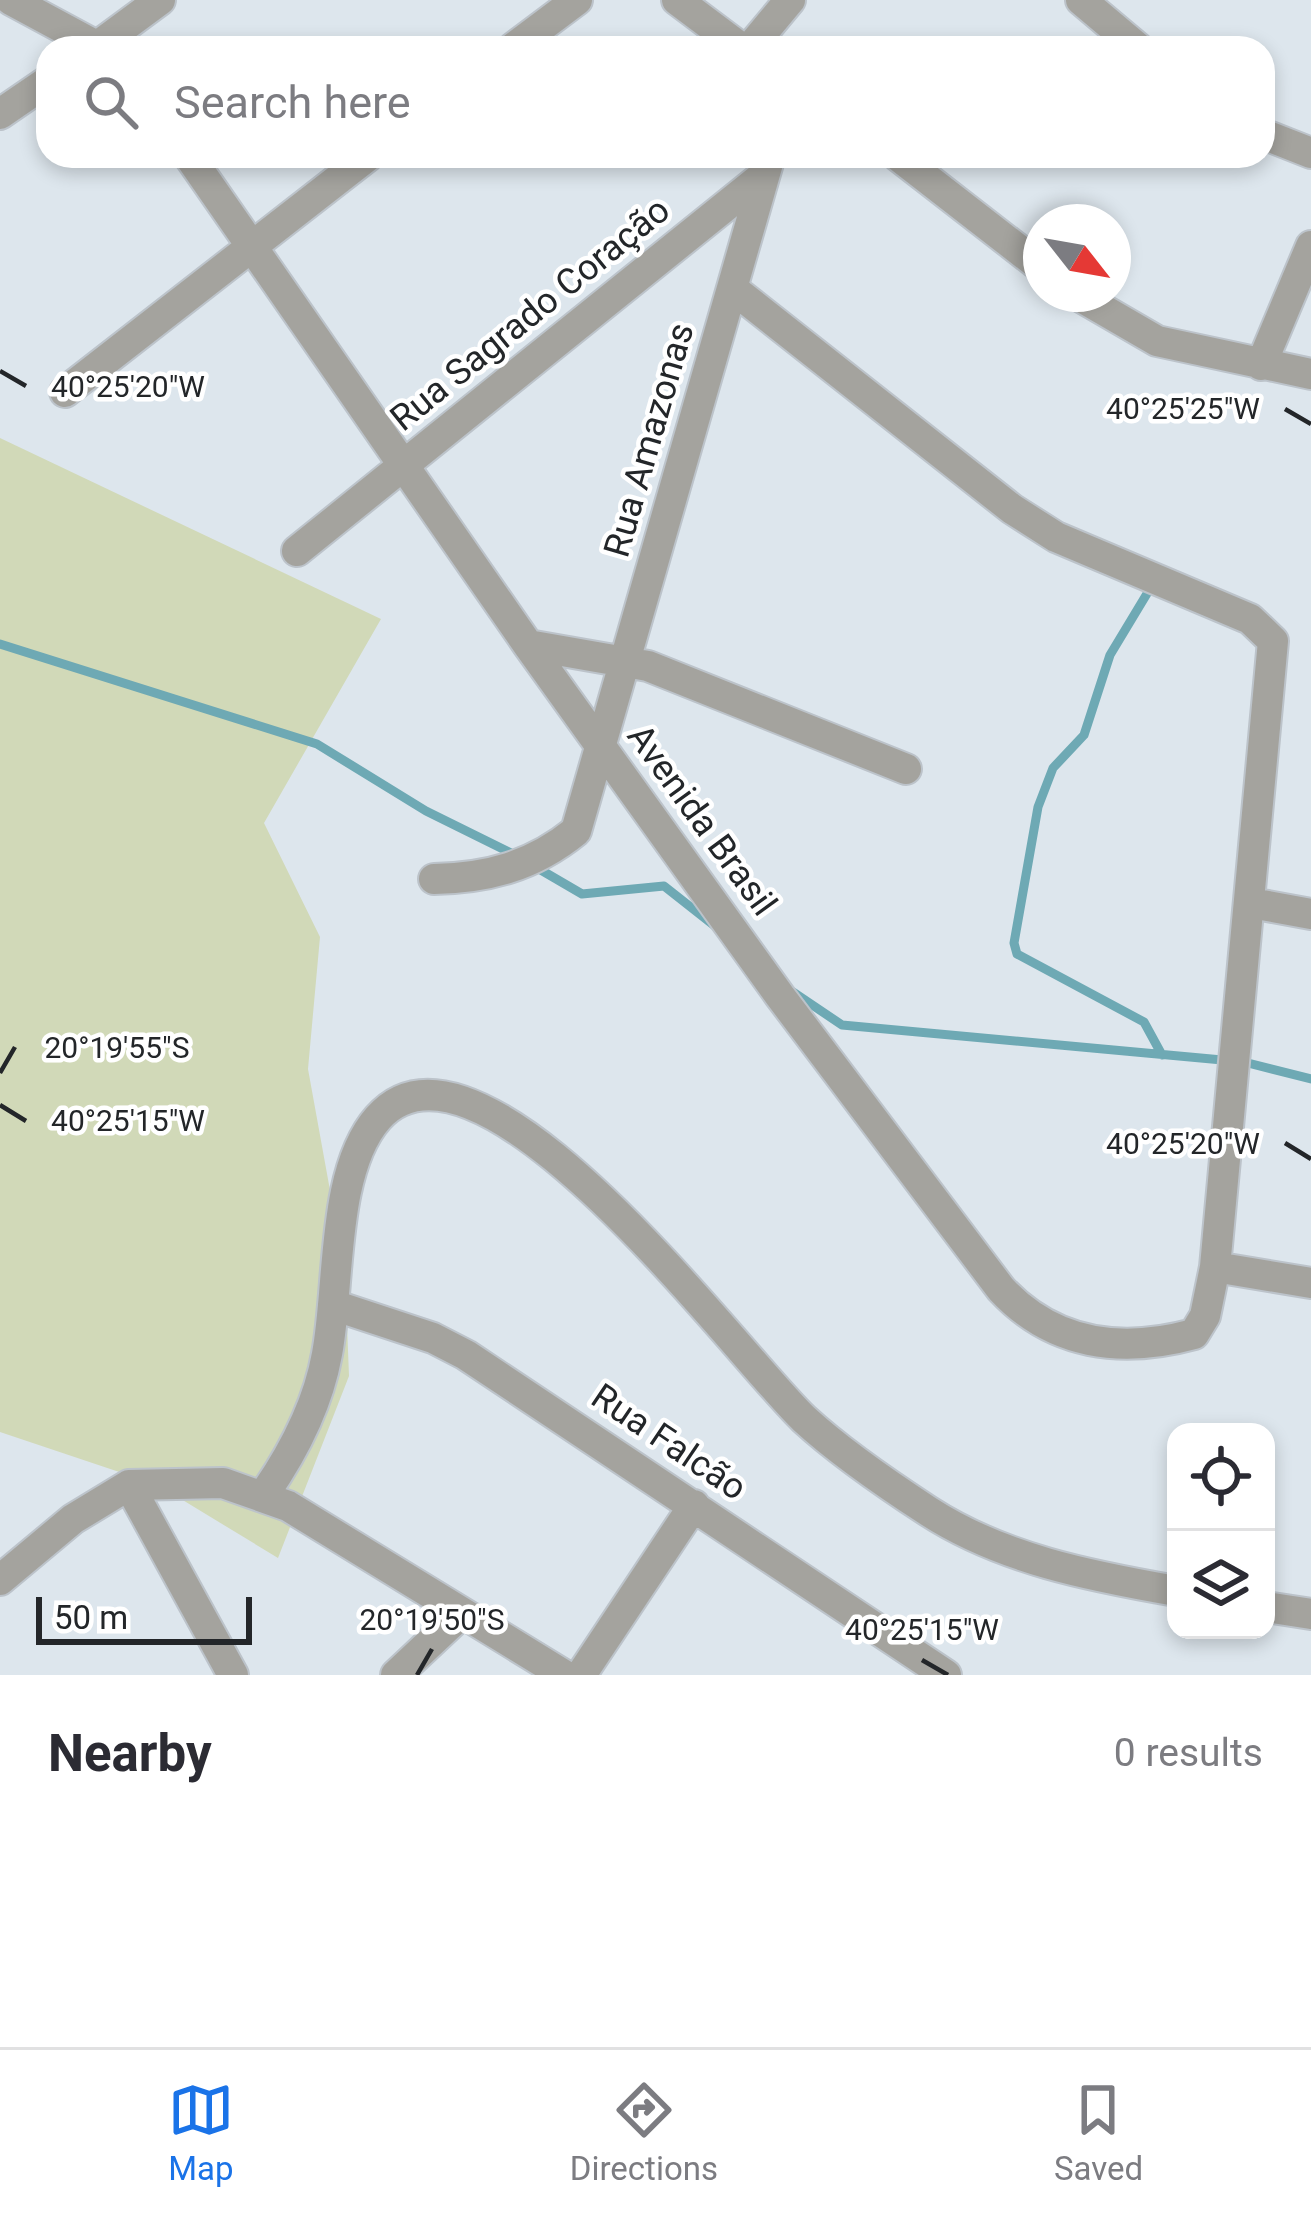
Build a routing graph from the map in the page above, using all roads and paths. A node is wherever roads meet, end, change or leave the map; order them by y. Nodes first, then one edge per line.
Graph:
1 (11, 0) edge
2 (160, 0) edge
3 (577, 0) edge
4 (677, 0) edge
5 (790, 0) edge
6 (1081, 0) edge
7 (78, 36) edge
8 (113, 36) edge
9 (529, 36) edge
10 (729, 36) edge
11 (757, 36) edge
12 (1124, 36) edge
13 (36, 88) edge
14 (0, 114) edge
15 (1275, 139) edge
16 (1311, 153) edge
17 (196, 168) edge
18 (352, 168) edge
19 (765, 168) edge
20 (766, 168) edge
21 (913, 168) edge
22 (250, 244) junction
23 (1311, 246) edge
24 (1023, 253) edge
25 (733, 289) junction
26 (1107, 312) edge
27 (1261, 365) junction
28 (1311, 374) edge
29 (65, 392) dead end
30 (401, 468) junction
31 (297, 551) dead end
32 (528, 645) junction
33 (626, 659) junction
34 (601, 746) junction
35 (906, 769) dead end
36 (434, 879) dead end
37 (1251, 903) junction
38 (1311, 914) edge
39 (1215, 1267) junction
40 (1311, 1283) edge
41 (333, 1305) junction
42 (129, 1485) junction
43 (265, 1493) junction
44 (694, 1505) junction
45 (0, 1580) edge
46 (1167, 1589) edge
47 (1275, 1608) edge
48 (461, 1613) junction
49 (1311, 1614) edge
50 (233, 1675) edge
51 (396, 1675) edge
52 (564, 1675) edge
53 (581, 1675) edge
54 (946, 1675) edge

1 - 7 street
2 - 8 street
3 - 9 street
4 - 10 street
5 - 11 street
6 - 12 street
13 - 14 street
15 - 16 street
17 - 22 street, Avenida Brasil
18 - 22 street
19 - 30 street, Rua Sagrado Coração
20 - 25 street, Rua Amazonas
21 - 24 street
22 - 29 street
22 - 30 street, Avenida Brasil
23 - 27 street
25 - 33 street, Rua Amazonas
25 - 37 street, Avenida Brasil
26 - 27 street
27 - 28 street
30 - 31 street, Rua Sagrado Coração
30 - 32 street, Avenida Brasil
32 - 33 street
32 - 34 street, Avenida Brasil
33 - 34 street, Rua Amazonas
33 - 35 street
34 - 36 street, Rua Amazonas
34 - 39 street, Avenida Brasil
37 - 38 street
37 - 39 street, Avenida Brasil
39 - 40 street
41 - 43 street
41 - 44 street, Rua Falcão
41 - 46 street
42 - 43 street
42 - 45 street
42 - 50 street
43 - 48 street
44 - 53 street
44 - 54 street, Rua Falcão
47 - 49 street
48 - 51 street
48 - 52 street

